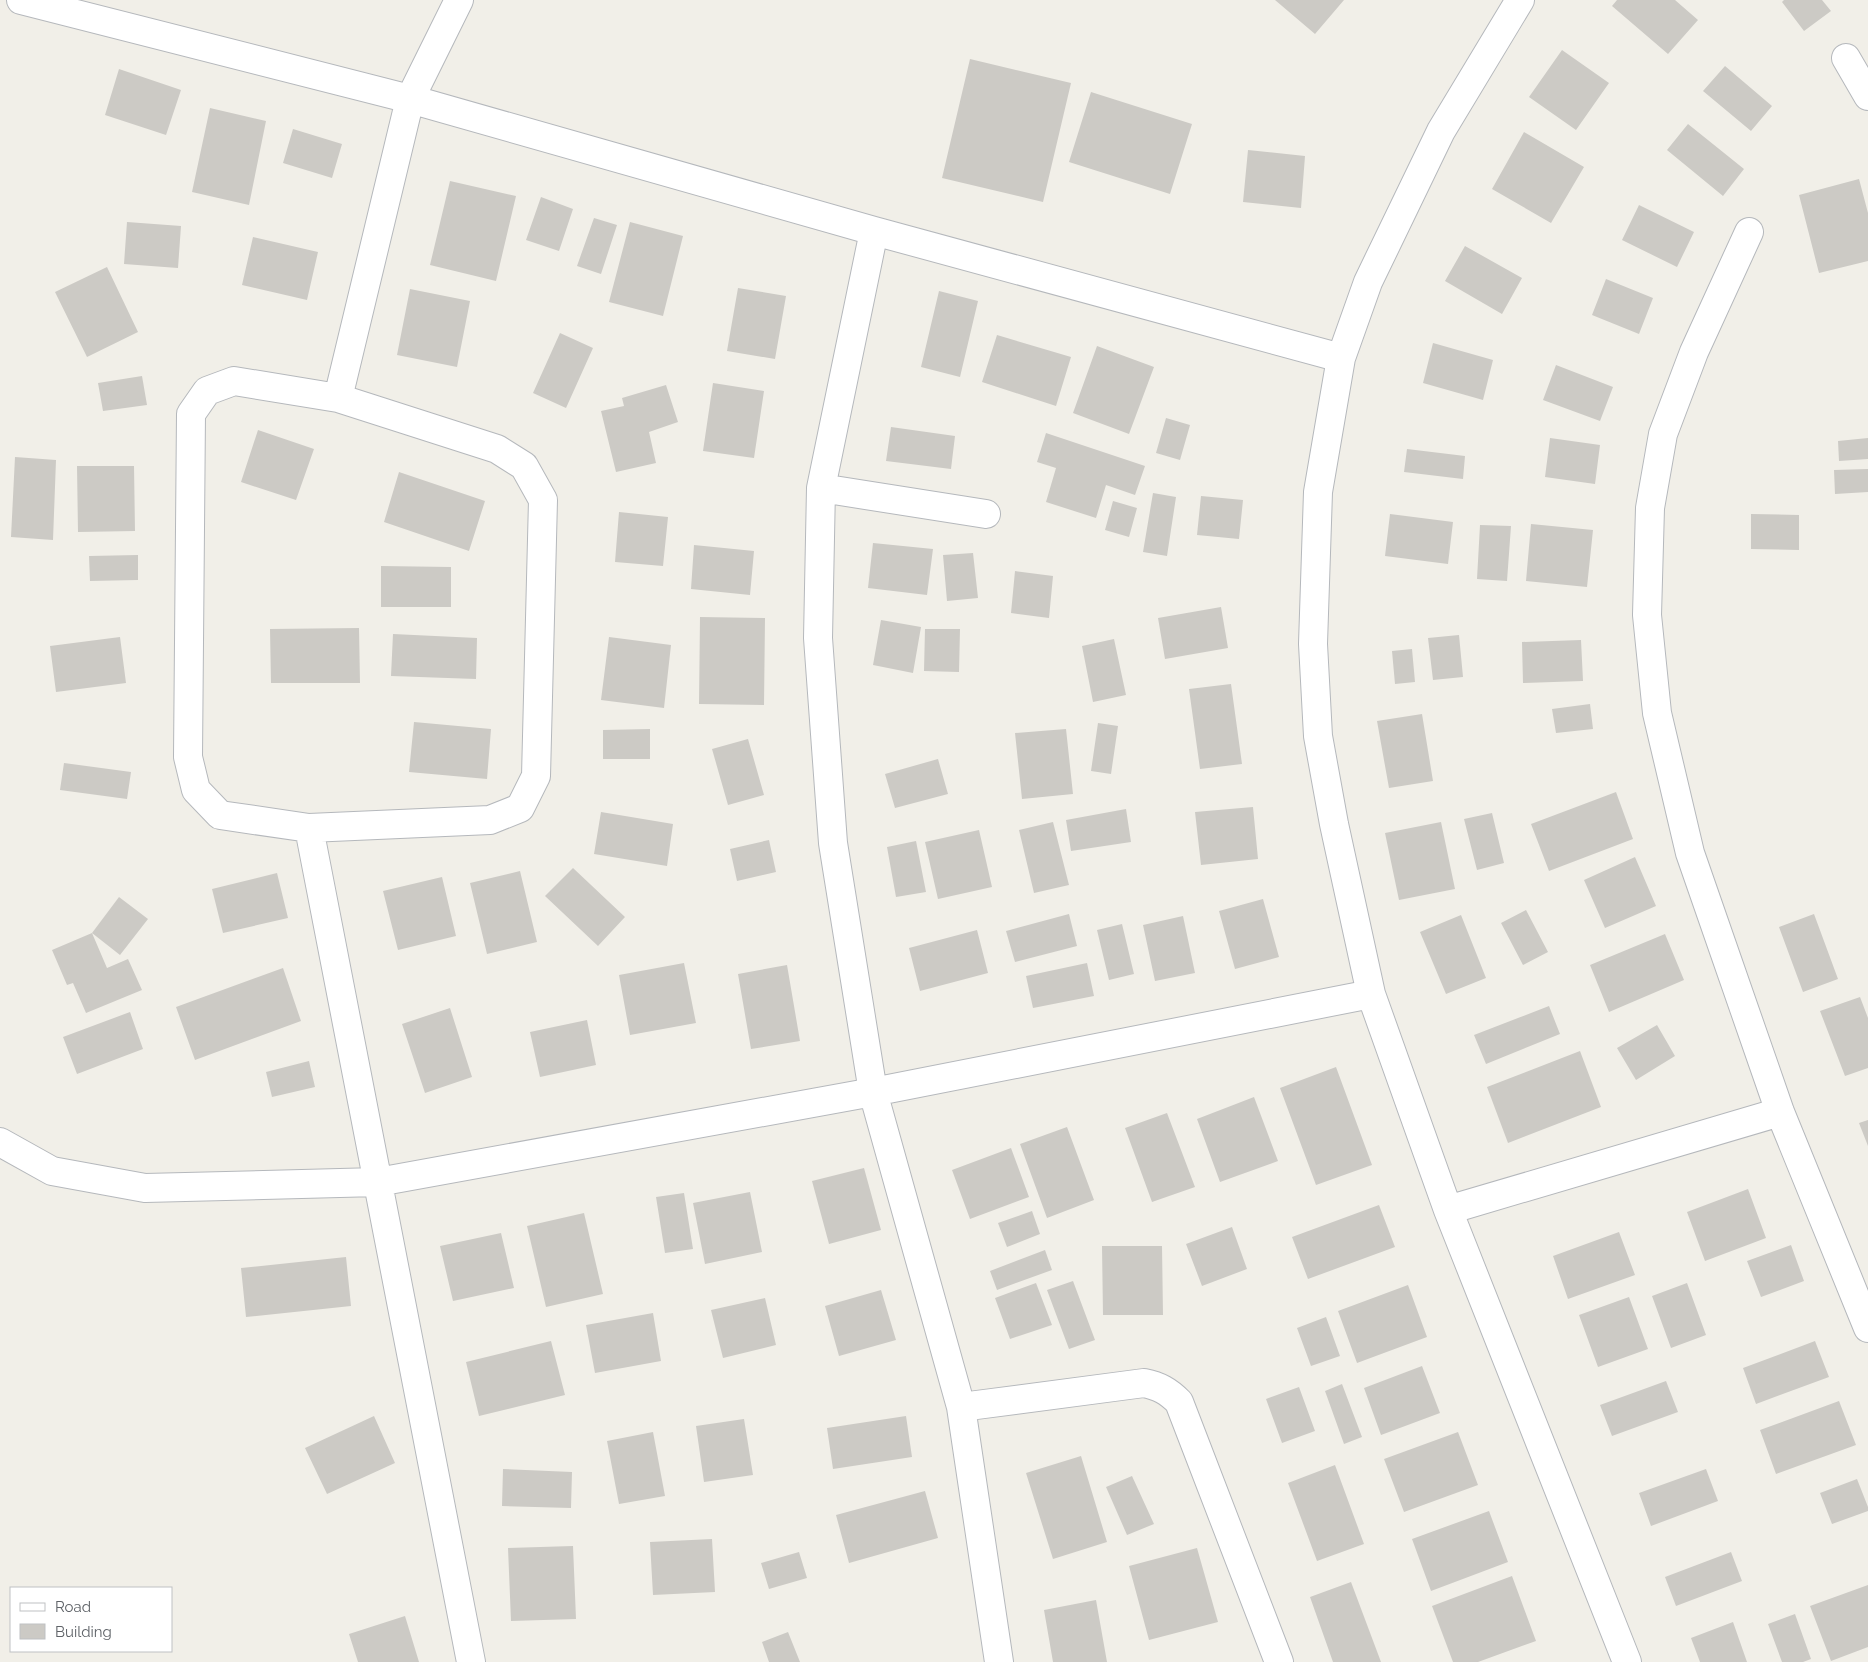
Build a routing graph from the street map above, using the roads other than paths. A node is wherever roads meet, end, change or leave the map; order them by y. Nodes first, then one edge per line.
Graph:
1 (21, 0) edge
2 (459, 0) edge
3 (1520, 0) edge
4 (1846, 58) dead end
5 (1868, 96) edge
6 (410, 99) junction
7 (874, 231) junction
8 (1749, 232) dead end
9 (1341, 358) junction
10 (338, 398) junction
11 (821, 488) junction
12 (986, 514) dead end
13 (309, 828) junction
14 (1371, 994) junction
15 (873, 1092) junction
16 (1780, 1112) junction
17 (0, 1142) edge
18 (378, 1182) junction
19 (1448, 1210) junction
20 (1868, 1328) edge
21 (961, 1407) junction
22 (471, 1662) edge
23 (999, 1662) edge
24 (1279, 1662) edge
25 (1627, 1662) edge

1 - 6 street
2 - 6 street
3 - 9 street
4 - 5 street
6 - 7 street
6 - 10 street
7 - 9 street
7 - 11 street
8 - 16 street
9 - 14 street
10 - 13 street
10 - 13 street
11 - 12 street
11 - 15 street
13 - 18 street
14 - 15 street
14 - 19 street
15 - 18 street
15 - 21 street
16 - 19 street
16 - 20 street
17 - 18 street
18 - 22 street
19 - 25 street
21 - 23 street
21 - 24 street

